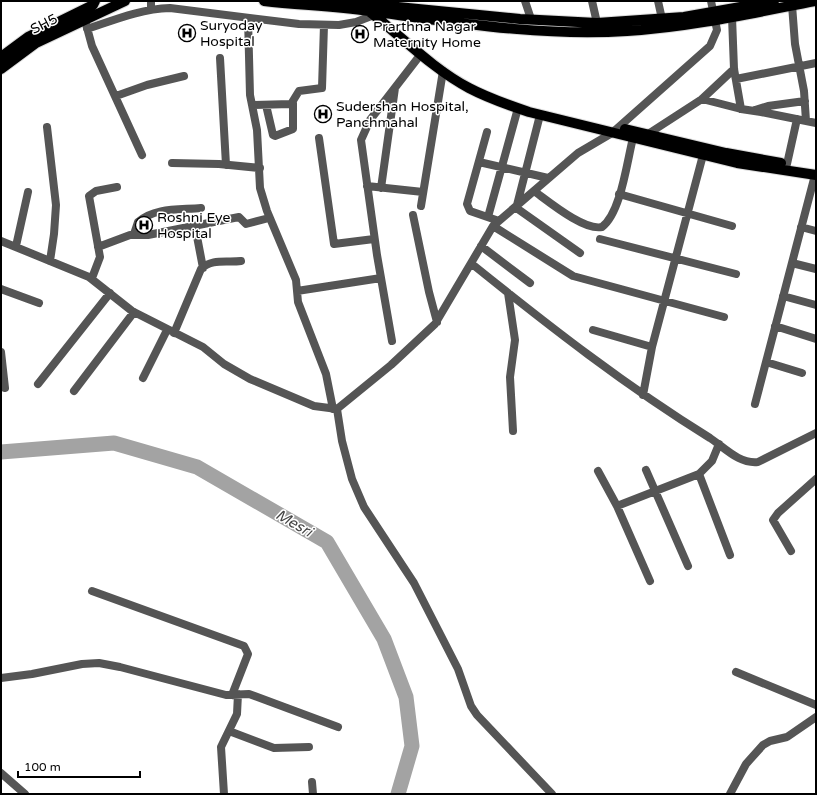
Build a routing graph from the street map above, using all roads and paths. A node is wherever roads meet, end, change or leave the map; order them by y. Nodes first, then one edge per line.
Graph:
1 (96, 1) edge
2 (125, 1) edge
3 (264, 1) edge
4 (525, 1) edge
5 (592, 1) edge
6 (658, 1) edge
7 (711, 1) edge
8 (774, 1) edge
9 (815, 1) edge
10 (337, 3) edge
11 (151, 5) edge
12 (792, 5) junction
13 (368, 10) junction
14 (385, 10) junction
15 (714, 16) junction
16 (732, 17) junction
17 (248, 18) junction
18 (530, 19) junction
19 (662, 19) junction
20 (597, 23) junction
21 (86, 24) junction
22 (324, 25) junction
23 (421, 54) junction
24 (1, 57) edge
25 (220, 58) dead end
26 (816, 63) edge
27 (800, 66) junction
28 (734, 68) junction
29 (1, 69) edge
30 (443, 71) junction
31 (184, 76) dead end
32 (736, 79) junction
33 (395, 88) junction
34 (116, 96) junction
35 (702, 99) junction
36 (805, 101) junction
37 (293, 103) junction
38 (266, 105) junction
39 (252, 106) junction
40 (518, 108) junction
41 (741, 109) junction
42 (752, 110) junction
43 (540, 114) junction
44 (796, 119) junction
45 (806, 121) junction
46 (816, 123) edge
47 (47, 127) dead end
48 (615, 130) junction
49 (487, 132) dead end
50 (648, 134) junction
51 (319, 138) dead end
52 (633, 138) junction
53 (142, 155) dead end
54 (703, 155) junction
55 (172, 162) dead end
56 (479, 162) junction
57 (787, 164) junction
58 (226, 165) junction
59 (260, 168) junction
60 (501, 168) junction
61 (525, 173) junction
62 (816, 173) edge
63 (548, 178) junction
64 (367, 186) junction
65 (117, 187) dead end
66 (381, 188) junction
67 (534, 191) junction
68 (28, 192) dead end
69 (423, 192) junction
70 (619, 194) junction
71 (421, 206) dead end
72 (516, 206) junction
73 (201, 208) dead end
74 (687, 212) junction
75 (413, 214) dead end
76 (488, 217) junction
77 (270, 218) junction
78 (496, 223) junction
79 (195, 226) junction
80 (732, 226) dead end
81 (801, 227) junction
82 (816, 231) edge
83 (134, 234) junction
84 (374, 239) junction
85 (600, 239) dead end
86 (1, 241) edge
87 (16, 246) junction
88 (481, 246) junction
89 (98, 247) junction
90 (580, 252) dead end
91 (676, 258) junction
92 (50, 261) junction
93 (241, 261) dead end
94 (792, 263) junction
95 (472, 264) junction
96 (203, 268) junction
97 (816, 269) edge
98 (736, 274) dead end
99 (92, 278) junction
100 (381, 278) junction
101 (530, 283) dead end
102 (1, 289) edge
103 (298, 291) junction
104 (110, 293) junction
105 (508, 293) junction
106 (783, 296) junction
107 (665, 301) junction
108 (39, 303) dead end
109 (816, 305) edge
110 (134, 312) junction
111 (724, 317) dead end
112 (437, 322) junction
113 (775, 326) junction
114 (594, 330) dead end
115 (170, 331) junction
116 (816, 339) edge
117 (392, 341) dead end
118 (652, 347) junction
119 (1, 352) edge
120 (766, 362) junction
121 (802, 373) dead end
122 (143, 378) dead end
123 (38, 384) dead end
124 (5, 388) dead end
125 (74, 391) dead end
126 (643, 395) junction
127 (755, 404) dead end
128 (335, 409) junction
129 (512, 431) dead end
130 (816, 433) edge
131 (720, 444) junction
132 (646, 470) dead end
133 (598, 471) dead end
134 (698, 474) junction
135 (816, 479) edge
136 (656, 490) junction
137 (617, 506) junction
138 (792, 551) dead end
139 (730, 555) dead end
140 (688, 566) dead end
141 (650, 581) dead end
142 (92, 591) dead end
143 (736, 672) dead end
144 (1, 678) edge
145 (235, 695) junction
146 (816, 705) edge
147 (816, 717) edge
148 (338, 727) dead end
149 (229, 731) junction
150 (309, 746) dead end
151 (1, 773) edge
152 (312, 782) dead end
153 (25, 794) edge
154 (224, 794) edge
155 (308, 794) edge
156 (313, 794) edge
157 (552, 794) edge
158 (730, 794) edge

1 - 24 main road, SH5
2 - 21 main road, SH5 / SH5
3 - 10 main road
4 - 18 street
5 - 20 street
6 - 19 street
7 - 15 street
8 - 15 main road
9 - 12 main road
10 - 13 main road
11 - 17 street
11 - 21 street
12 - 16 main road
12 - 27 street
13 - 14 main road
13 - 22 street
13 - 23 main road
14 - 15 main road
14 - 18 main road
14 - 48 main road
15 - 16 main road
15 - 19 main road
15 - 48 street
16 - 28 street
17 - 22 street
17 - 39 street
18 - 20 main road
19 - 20 main road
21 - 29 main road, SH5 / SH5
21 - 34 street
22 - 37 street
23 - 30 main road
23 - 33 street
25 - 58 street
26 - 27 street
27 - 32 street
27 - 36 street
28 - 32 street
28 - 35 street
30 - 40 main road
30 - 69 street
31 - 34 street
32 - 41 street
33 - 64 street
33 - 66 street
34 - 53 street
35 - 41 street
35 - 50 street
36 - 42 street
36 - 45 street
37 - 38 street
37 - 38 street
38 - 39 street
39 - 59 street
40 - 43 main road
40 - 60 street
41 - 42 street
42 - 44 street
43 - 48 main road
43 - 61 street
44 - 45 street
44 - 57 street
45 - 46 street
47 - 92 street
48 - 50 main road
48 - 52 main road
48 - 63 street
49 - 56 street
50 - 57 main road
51 - 84 street
52 - 54 main road
52 - 70 street
54 - 62 main road
54 - 74 street
55 - 58 street
56 - 60 street
56 - 76 street
57 - 62 main road
58 - 59 street
59 - 77 street
60 - 61 street
60 - 76 street
61 - 63 street
61 - 72 street
62 - 81 street
63 - 67 street
64 - 66 street
64 - 84 street
65 - 89 street
66 - 69 street
67 - 70 street
67 - 72 street
68 - 87 street
69 - 71 street
70 - 74 street
72 - 78 street
72 - 90 street
73 - 83 street
74 - 80 street
74 - 91 street
75 - 112 street
76 - 78 street
77 - 79 street
77 - 103 street
78 - 88 street
78 - 107 street
79 - 83 street
79 - 96 street
81 - 82 street
81 - 94 street
83 - 89 street
84 - 100 street
85 - 91 street
86 - 87 street
87 - 92 street
88 - 95 street
88 - 101 street
89 - 99 street
91 - 98 street
91 - 107 street
92 - 99 street
93 - 96 street
94 - 97 street
94 - 106 street
95 - 105 street
95 - 112 street
96 - 115 street
99 - 104 street
100 - 103 street
100 - 117 street
102 - 108 street
103 - 128 street
104 - 110 street
104 - 123 street
105 - 126 street
105 - 129 street
106 - 109 street
106 - 113 street
107 - 111 street
107 - 118 street
110 - 115 street
110 - 125 street
112 - 128 street
113 - 116 street
113 - 120 street
114 - 118 street
115 - 122 street
115 - 128 street
118 - 126 street
119 - 124 street
120 - 121 street
120 - 127 street
126 - 131 street
128 - 157 street
130 - 131 street
131 - 134 street
132 - 136 street
133 - 137 street
134 - 136 street
134 - 139 street
135 - 138 street
136 - 137 street
136 - 140 street
137 - 141 street
142 - 145 street
143 - 146 street
144 - 145 street
145 - 148 street
145 - 149 street
147 - 158 street
149 - 150 street
149 - 154 street
151 - 153 street
152 - 156 street
155 - 156 street

